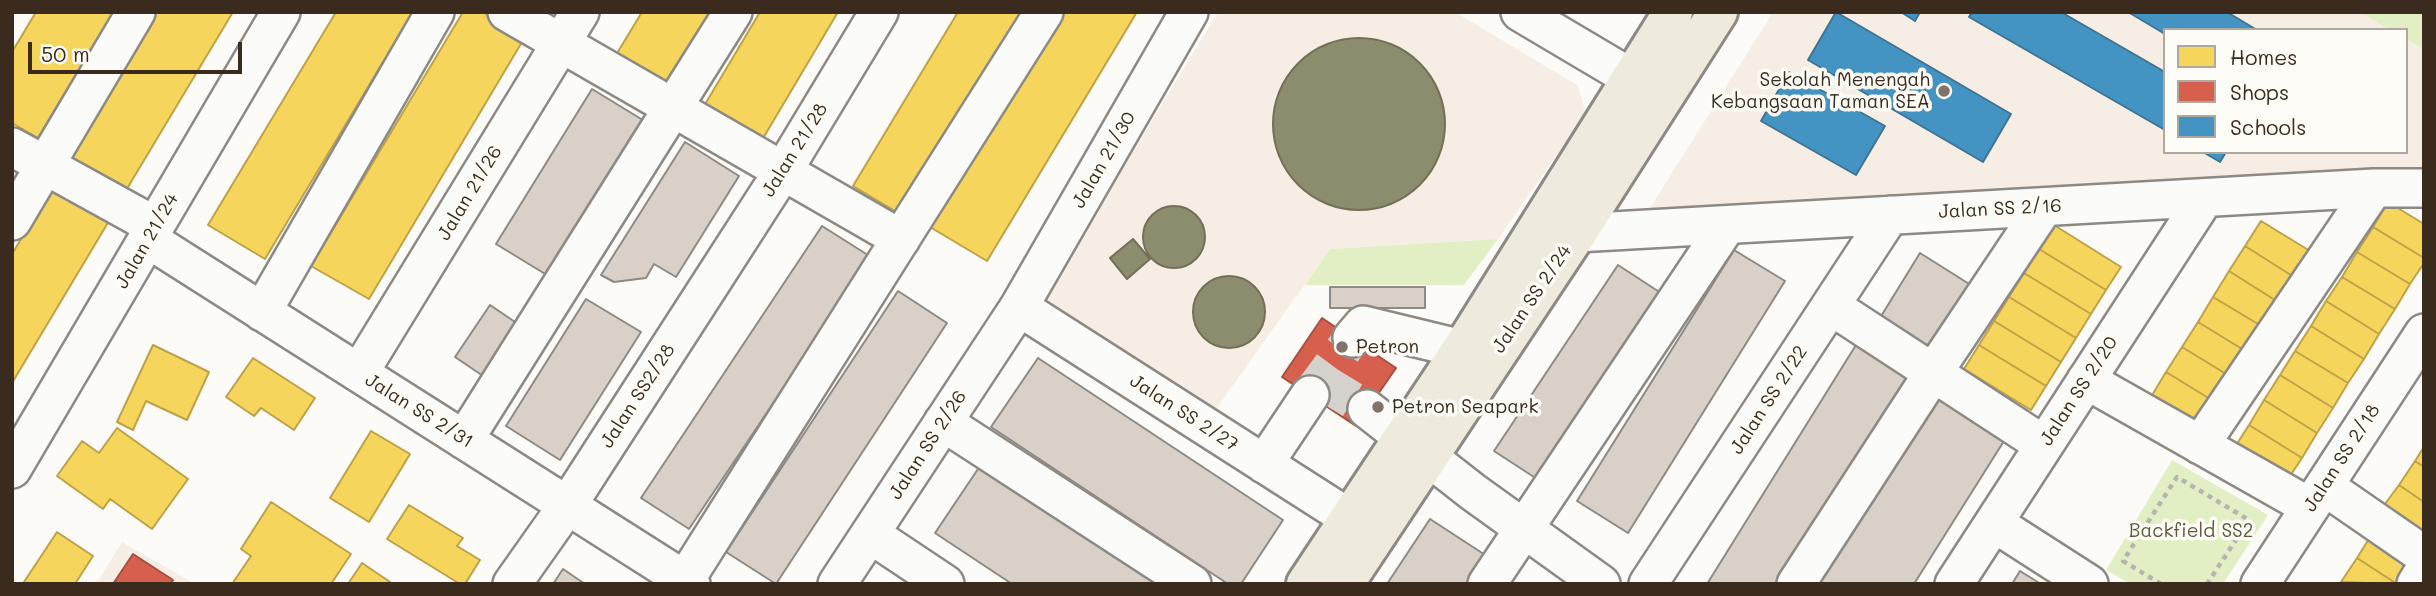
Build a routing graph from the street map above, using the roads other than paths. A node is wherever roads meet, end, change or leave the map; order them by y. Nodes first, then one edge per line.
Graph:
1 (136, 12) edge
2 (281, 12) edge
3 (435, 12) edge
4 (507, 12) edge
5 (580, 12) edge
6 (733, 12) edge
7 (879, 12) edge
8 (1044, 12) edge
9 (1189, 12) edge
10 (1520, 12) edge
11 (1673, 12) edge
12 (1718, 12) edge
13 (561, 43) junction
14 (1695, 50) junction
15 (1633, 79) junction
16 (673, 108) junction
17 (12, 146) edge
18 (45, 165) junction
19 (782, 171) junction
20 (2374, 188) junction
21 (2424, 188) edge
22 (2204, 198) junction
23 (2044, 207) junction
24 (1890, 215) junction
25 (12, 221) edge
26 (1727, 225) junction
27 (151, 233) junction
28 (1577, 233) junction
29 (901, 239) junction
30 (709, 286) joint
31 (1831, 306) junction
32 (1019, 307) junction
33 (262, 312) junction
34 (2424, 333) edge
35 (1352, 338) tunnel mouth
36 (1462, 349) junction
37 (359, 373) junction
38 (1933, 373) junction
39 (2086, 380) junction
40 (1310, 395) tunnel mouth
41 (1367, 409) tunnel mouth
42 (943, 422) junction
43 (464, 440) junction
44 (1415, 445) junction
45 (2044, 445) junction
46 (2200, 446) junction
47 (1264, 464) junction
48 (12, 469) edge
49 (1473, 492) junction
50 (1403, 494) junction
51 (2317, 497) junction
52 (567, 506) junction
53 (1349, 518) junction
54 (1994, 523) junction
55 (1524, 527) junction
56 (870, 534) junction
57 (2424, 555) edge
58 (2424, 571) edge
59 (679, 580) edge
60 (512, 584) edge
61 (837, 584) edge
62 (945, 584) edge
63 (1192, 584) edge
64 (1306, 584) edge
65 (1344, 584) edge
66 (1487, 584) edge
67 (1601, 584) edge
68 (1648, 584) edge
69 (1796, 584) edge
70 (1954, 584) edge
71 (2089, 584) edge
72 (2260, 584) edge
73 (2416, 584) edge

1 - 18 street
2 - 27 street, Jalan 21/24
3 - 33 street
4 - 13 street
5 - 13 street, Jalan 21/26
6 - 16 street
7 - 19 street, Jalan 21/28
8 - 29 street
9 - 32 street, Jalan 21/30
10 - 15 street
11 - 15 main road, Jalan SS 2/24
12 - 14 main road, Jalan SS 2/24
13 - 16 street
13 - 37 street, Jalan 21/26
14 - 15 main road
14 - 28 main road, Jalan SS 2/24
15 - 36 main road, Jalan SS 2/24
16 - 19 street
16 - 43 street
17 - 18 street, Jalan SS 2/31
18 - 25 street
18 - 27 street, Jalan SS 2/31
19 - 29 street
19 - 30 street, Jalan 21/28
20 - 21 street, Jalan SS 2/16
20 - 22 street, Jalan SS 2/16
20 - 46 street
22 - 23 street, Jalan SS 2/16
22 - 39 street, Jalan SS 2/20
23 - 24 street, Jalan SS 2/16
23 - 38 street
24 - 26 street, Jalan SS 2/16
24 - 31 street, Jalan SS 2/22
26 - 28 street, Jalan SS 2/16
26 - 55 street
27 - 33 street, Jalan SS 2/31
27 - 48 street, Jalan 21/24
28 - 44 main road, Jalan SS 2/24
29 - 59 street
30 - 52 street, Jalan SS2/28
31 - 38 street
31 - 68 street, Jalan SS 2/22
32 - 42 street, Jalan SS 2/26
32 - 47 street, Jalan SS 2/27
33 - 37 street, Jalan SS 2/31
34 - 51 street, Jalan SS 2/18
35 - 36 street
36 - 44 main road, Jalan SS 2/24
37 - 43 street, Jalan SS 2/31
38 - 45 street
38 - 69 street
39 - 45 street, Jalan SS 2/20
39 - 46 street
40 - 47 street
41 - 44 street
42 - 56 street, Jalan SS 2/26
42 - 63 street
43 - 52 street, Jalan SS 2/31
44 - 49 street
44 - 50 main road, Jalan SS 2/24
44 - 53 main road, Jalan SS 2/24
45 - 54 street, Jalan SS 2/20
46 - 51 street
47 - 53 street, Jalan SS 2/27
49 - 50 street
49 - 55 street
50 - 65 main road, Jalan SS 2/24
51 - 57 street
51 - 72 street, Jalan SS 2/18
52 - 59 street, Jalan SS 2/31
52 - 60 street, Jalan SS2/28
53 - 64 main road, Jalan SS 2/24
54 - 70 street, Jalan SS 2/20
54 - 71 street
55 - 66 street
55 - 67 street
56 - 61 street, Jalan SS 2/26
56 - 62 street
58 - 73 street

